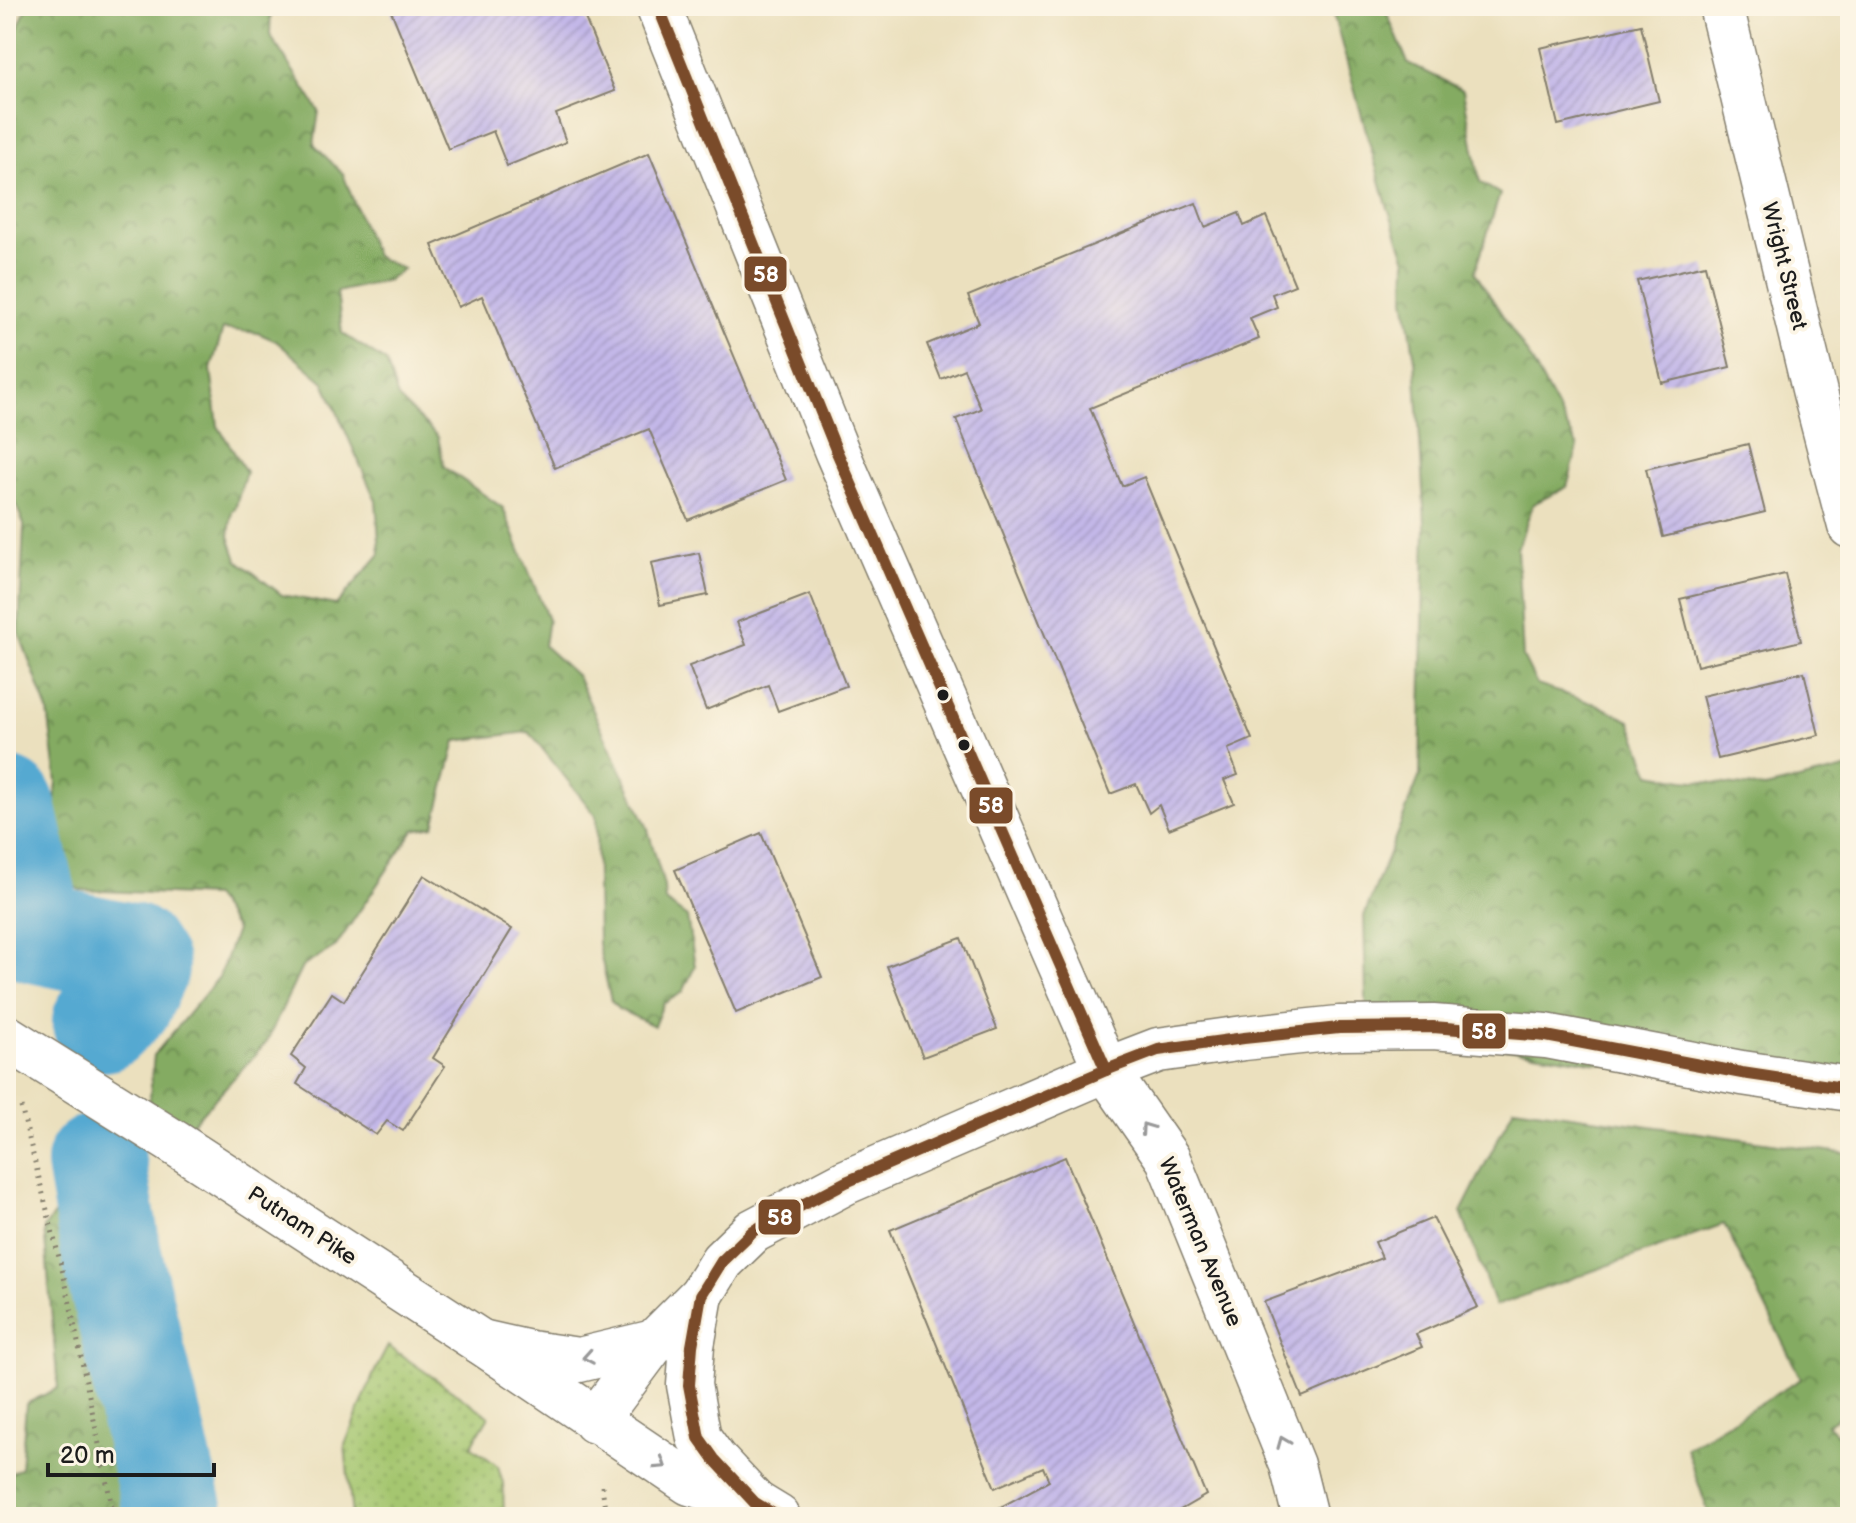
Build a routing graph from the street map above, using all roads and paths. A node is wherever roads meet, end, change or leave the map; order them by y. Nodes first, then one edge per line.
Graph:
1 (658, 6) edge
2 (1721, 6) edge
3 (1833, 388) edge
4 (1850, 526) edge
5 (6, 1037) edge
6 (1106, 1070) junction
7 (1850, 1089) edge
8 (17, 1093) dead end
9 (701, 1295) junction
10 (481, 1342) junction
11 (654, 1342) junction
12 (595, 1421) junction
13 (593, 1476) dead end
14 (767, 1510) edge
15 (114, 1517) edge
16 (606, 1517) edge
17 (1305, 1517) edge

1 - 6 main road, Waterman Avenue
2 - 3 main road, Wright Street
3 - 4 main road, Wright Street
5 - 10 main road, Putnam Pike
6 - 7 main road
6 - 9 main road
17 -> 6 main road, Waterman Avenue
8 - 15 path
9 - 11 main road
9 - 14 main road
11 -> 10 main road
10 - 12 main road, Putnam Pike
11 - 12 main road
12 -> 14 main road, Putnam Pike
13 - 16 path

